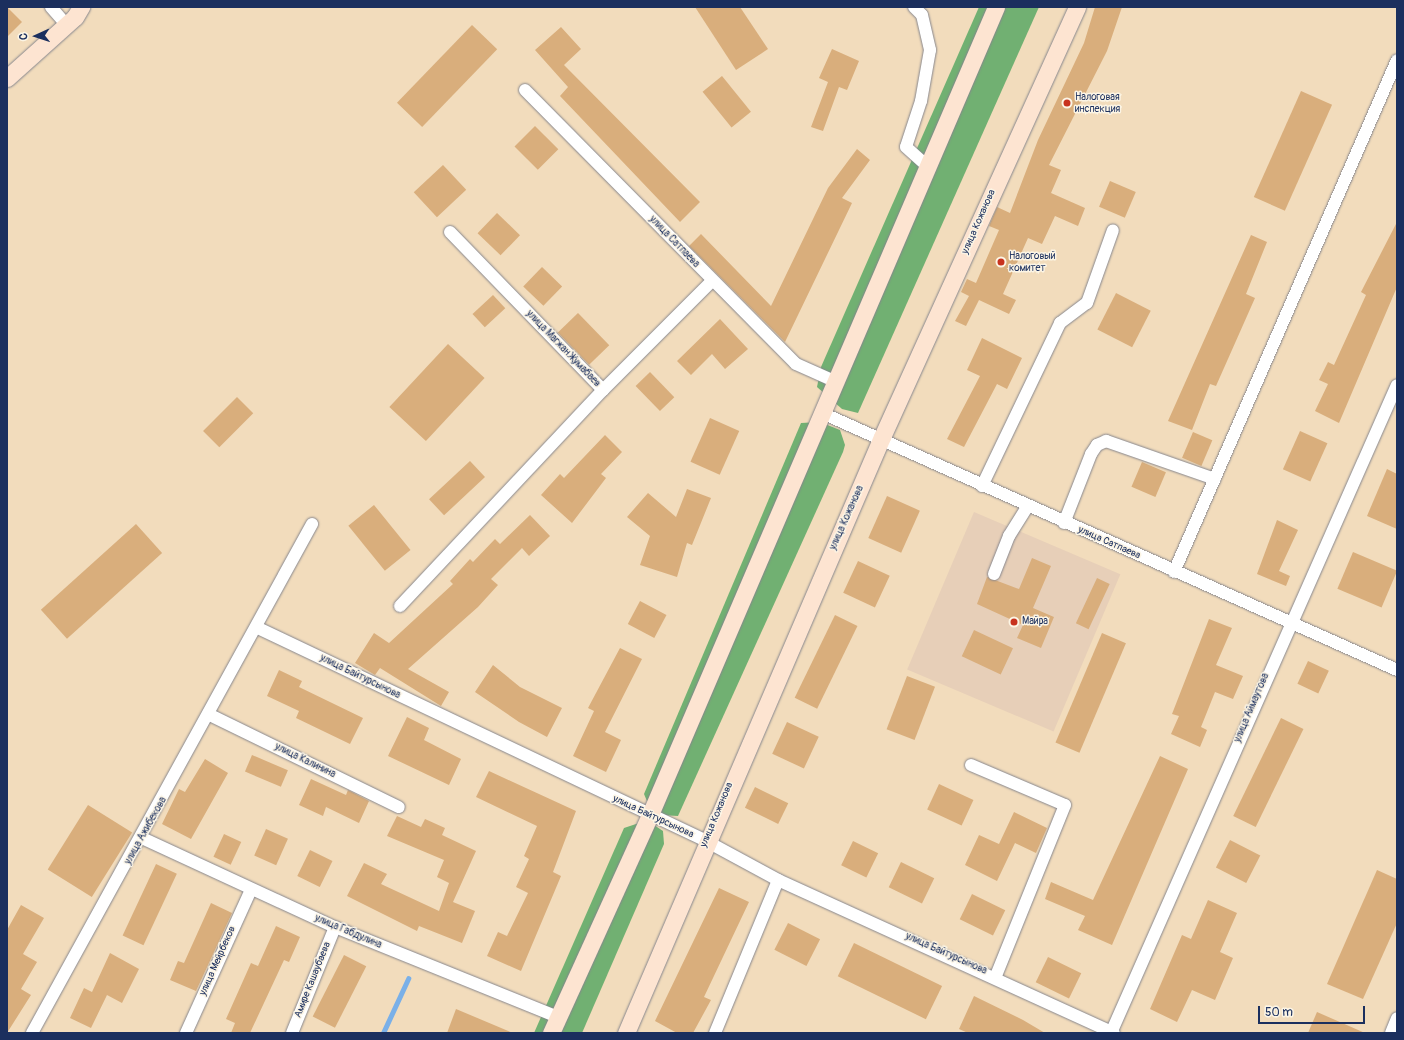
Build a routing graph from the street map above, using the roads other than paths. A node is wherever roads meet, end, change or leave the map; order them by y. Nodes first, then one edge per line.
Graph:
1 (51, 7) edge
2 (81, 7) edge
3 (914, 7) edge
4 (996, 7) edge
5 (1077, 7) edge
6 (65, 23) junction
7 (1397, 60) edge
8 (7, 78) edge
9 (525, 90) dead end
10 (927, 166) junction
11 (1113, 230) dead end
12 (450, 232) dead end
13 (712, 281) junction
14 (834, 381) junction
15 (1397, 385) edge
16 (603, 390) junction
17 (822, 412) junction
18 (882, 437) junction
19 (1214, 479) junction
20 (982, 486) junction
21 (1028, 506) junction
22 (1064, 522) junction
23 (312, 524) dead end
24 (1174, 572) junction
25 (994, 574) dead end
26 (400, 606) dead end
27 (1290, 622) junction
28 (258, 628) junction
29 (1397, 670) edge
30 (210, 715) junction
31 (971, 765) dead end
32 (399, 806) dead end
33 (649, 817) junction
34 (142, 838) junction
35 (706, 841) junction
36 (778, 880) junction
37 (251, 890) junction
38 (335, 928) junction
39 (996, 976) junction
40 (558, 1017) junction
41 (1397, 1018) edge
42 (32, 1033) edge
43 (186, 1033) edge
44 (292, 1033) edge
45 (551, 1033) edge
46 (626, 1033) edge
47 (715, 1033) edge
48 (1112, 1033) edge
49 (1391, 1033) edge

1 - 6 street
2 - 6 street
3 - 10 street
4 - 10 street
5 - 18 street, улица Кожанова
6 - 8 street
7 - 19 street
9 - 13 street, улица Сатпаева
10 - 14 street
11 - 20 street
12 - 16 street, улица Магжан Жумабаев
13 - 14 street, улица Сатпаева
13 - 16 street, улица Магжан Жумабаев
14 - 17 street
15 - 27 street, улица Аймаутова
16 - 26 street
17 - 18 street, улица Сатпаева
17 - 33 street
18 - 20 street, улица Сатпаева
18 - 35 street, улица Кожанова
19 - 22 street
19 - 24 street
20 - 21 street, улица Сатпаева
21 - 22 street, улица Сатпаева
21 - 25 street
22 - 24 street, улица Сатпаева
23 - 28 street, улица Ажибекова
24 - 27 street, улица Сатпаева
27 - 29 street, улица Сатпаева
27 - 48 street, улица Аймаутова
28 - 30 street, улица Ажибекова
28 - 33 street, улица Байтурсынова
30 - 32 street, улица Калинина
30 - 34 street, улица Ажибекова
31 - 39 street
33 - 35 street, улица Байтурсынова
33 - 40 street
34 - 37 street, улица Габдулина
34 - 42 street, улица Ажибекова
35 - 36 street, улица Байтурсынова
35 - 46 street, улица Кожанова
36 - 39 street, улица Байтурсынова
36 - 47 street
37 - 38 street, улица Габдулина
37 - 43 street, улица Мейрбеков
38 - 40 street, улица Габдулина
38 - 44 street, Амире Кашаубаева
39 - 48 street, улица Байтурсынова
40 - 45 street
41 - 49 street

